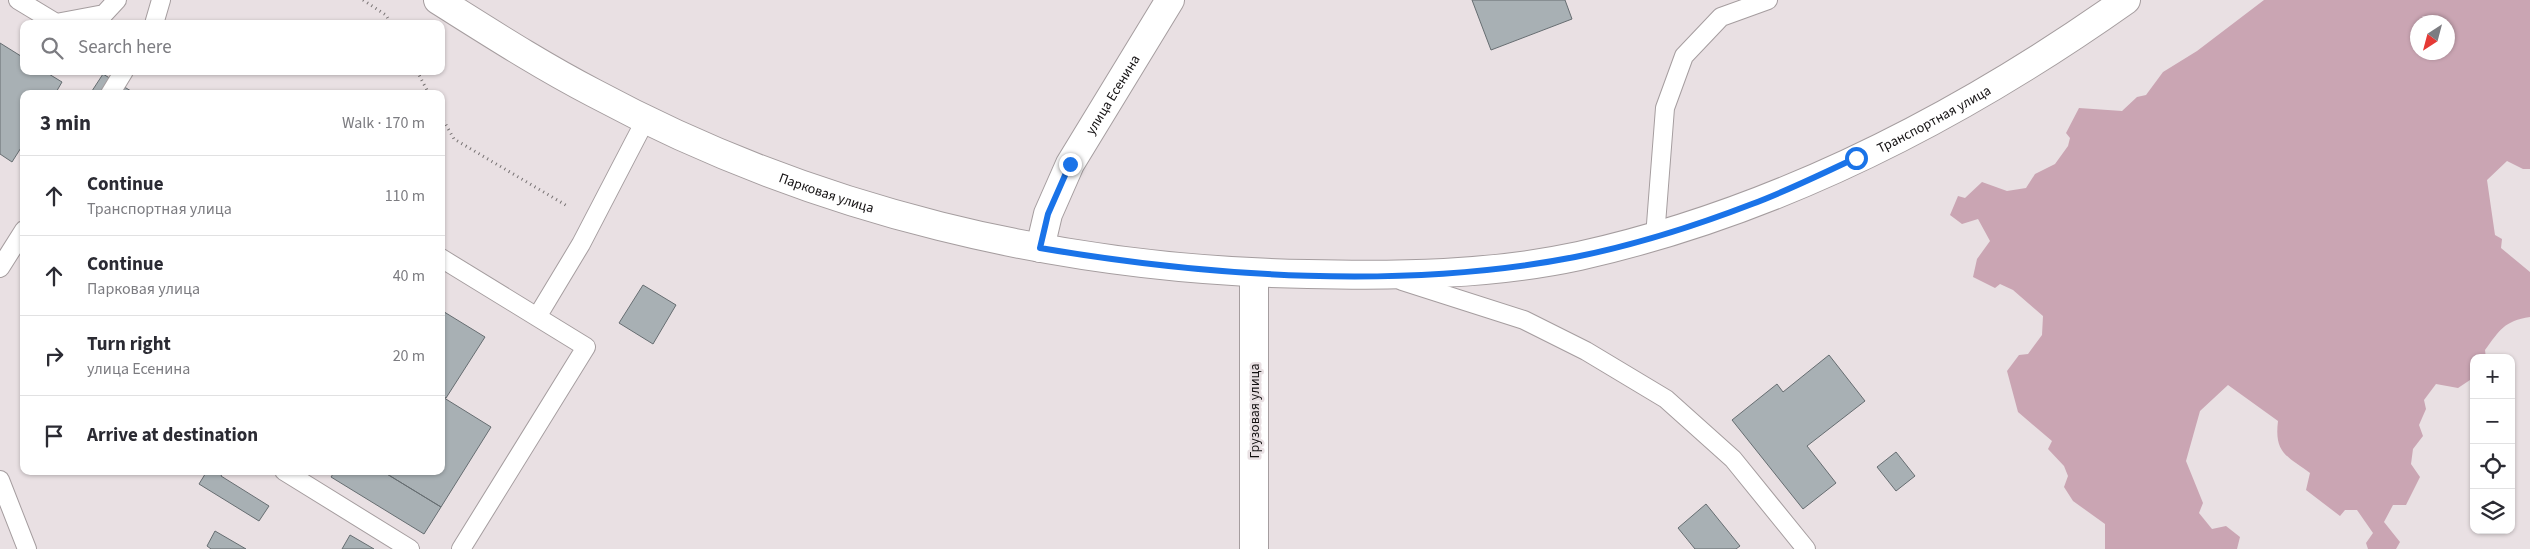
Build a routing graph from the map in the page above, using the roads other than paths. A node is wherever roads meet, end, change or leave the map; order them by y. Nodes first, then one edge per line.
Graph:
1 (18, 0) edge
2 (116, 0) edge
3 (161, 0) edge
4 (438, 0) edge
5 (1170, 0) edge
6 (1768, 0) edge
7 (2126, 0) edge
8 (51, 20) edge
9 (72, 20) edge
10 (155, 20) edge
11 (122, 75) edge
12 (112, 90) edge
13 (646, 119) junction
14 (20, 236) edge
15 (1655, 237) junction
16 (1040, 248) junction
17 (445, 260) edge
18 (0, 268) edge
19 (1254, 273) junction
20 (1387, 276) junction
21 (537, 317) junction
22 (290, 475) edge
23 (0, 480) edge
24 (27, 549) edge
25 (410, 549) edge
26 (461, 549) edge
27 (1254, 549) edge
28 (1806, 549) edge

1 - 8 lane
2 - 9 lane
3 - 10 lane
4 - 13 street, Парковая улица
5 - 16 street, улица Есенина
6 - 15 lane
7 - 15 street, Транспортная улица
11 - 12 lane
13 - 16 street, Парковая улица
13 - 21 lane
14 - 18 lane
15 - 20 street, Транспортная улица
16 - 19 street, Парковая улица
17 - 21 lane
19 - 20 street, Транспортная улица
19 - 27 street, Грузовая улица
20 - 28 lane
21 - 26 lane
22 - 25 lane
23 - 24 lane

